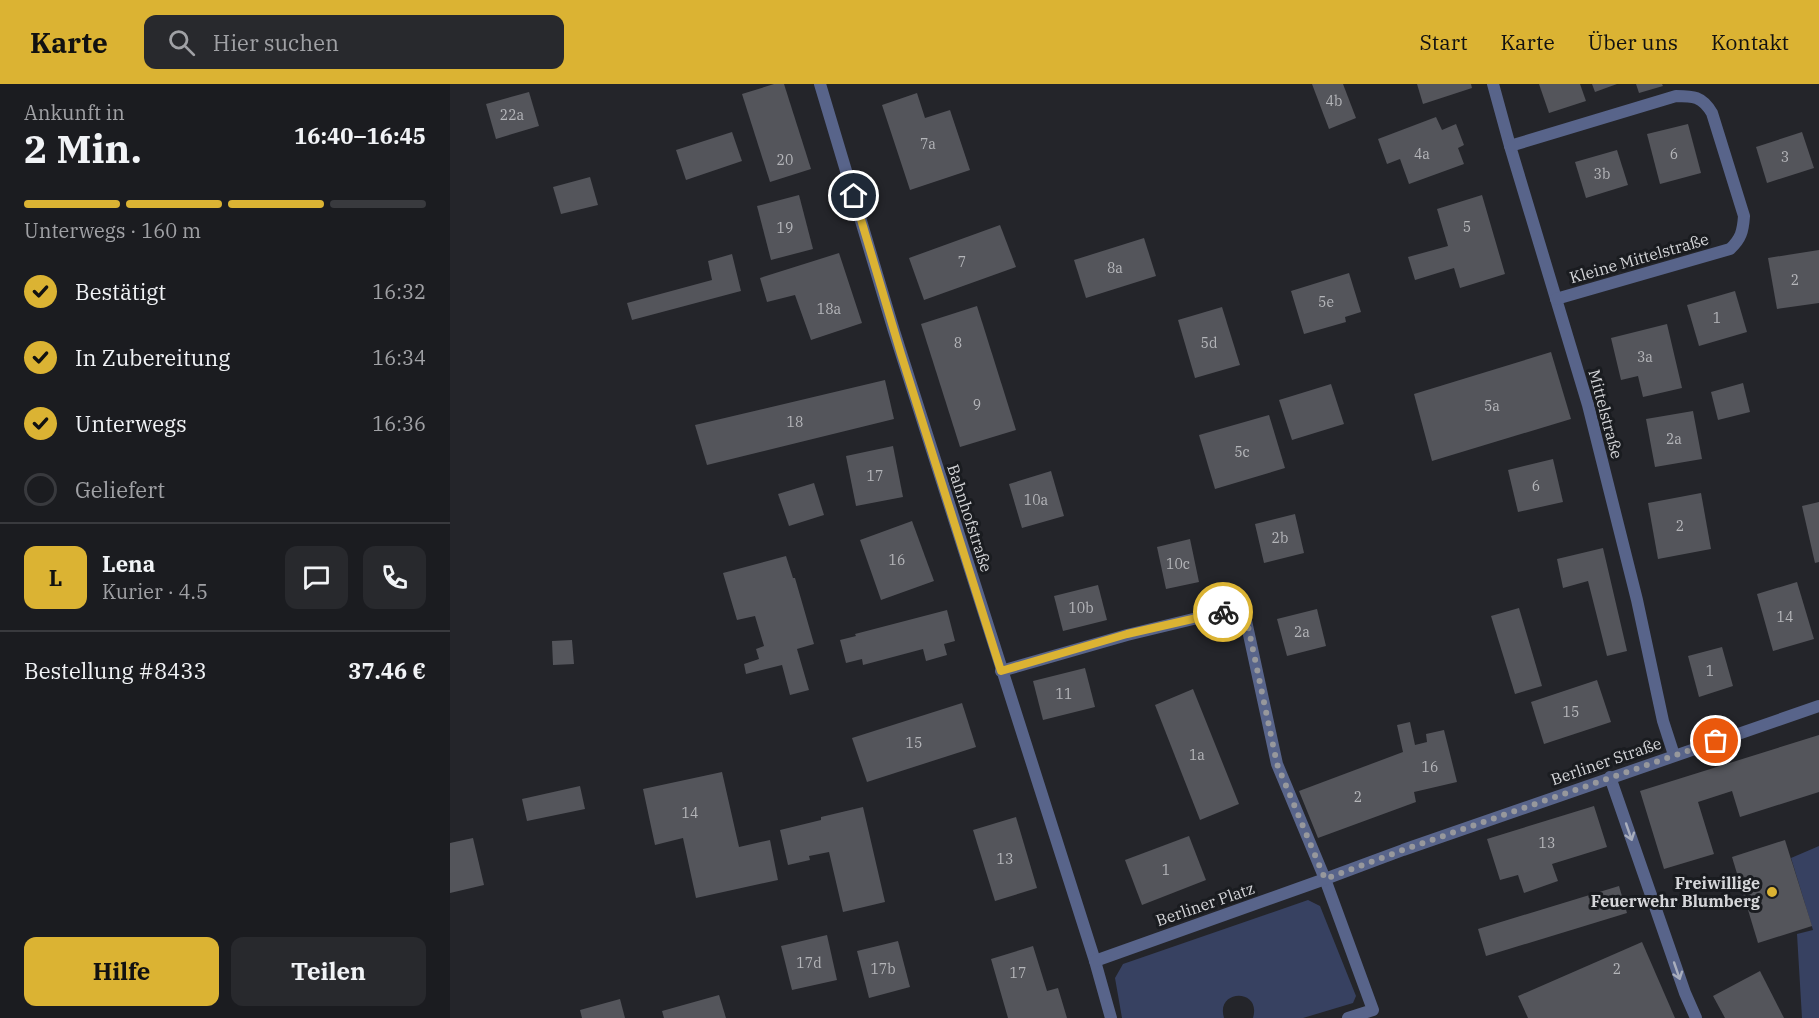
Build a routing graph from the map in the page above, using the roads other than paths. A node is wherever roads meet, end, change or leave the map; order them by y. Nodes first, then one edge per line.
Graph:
1 (820, 84) edge
2 (1493, 84) edge
3 (1510, 146) junction
4 (1556, 299) junction
5 (1001, 671) junction
6 (1819, 705) edge
7 (1674, 755) junction
8 (1610, 777) junction
9 (1403, 850) joint
10 (1325, 879) junction
11 (1095, 961) junction
12 (1111, 1018) edge
13 (1348, 1018) edge
14 (1696, 1018) edge

1 - 5 street, Bahnhofstraße
2 - 3 street, Mittelstraße
3 - 4 street, Mittelstraße
3 - 4 street, Kleine Mittelstraße
4 - 7 street, Mittelstraße
5 - 10 street
5 - 11 street, Bahnhofstraße
6 - 7 street, Berliner Straße
7 - 8 street, Berliner Straße
8 - 9 street, Berliner Straße
8 -> 14 street
9 - 10 street, Berliner Platz
10 - 11 street, Berliner Platz
10 - 13 street
11 - 12 street, Bahnhofstraße

